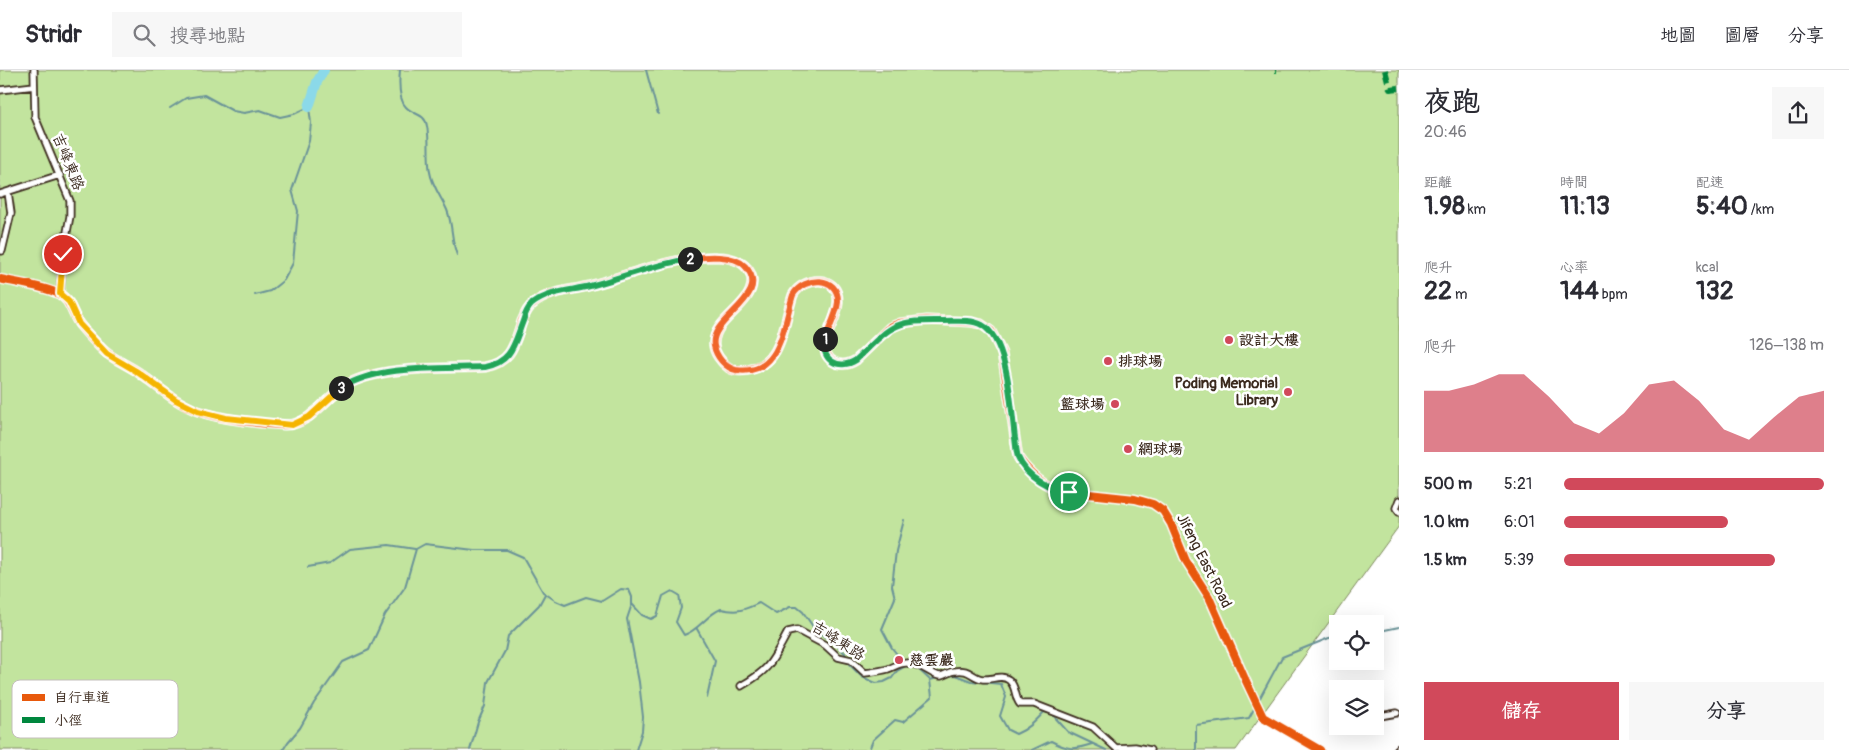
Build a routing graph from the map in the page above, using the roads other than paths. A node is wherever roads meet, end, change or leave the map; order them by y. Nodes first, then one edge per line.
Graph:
1 (34, 70) edge
2 (34, 86) junction
3 (0, 90) edge
4 (60, 174) junction
5 (8, 192) junction
6 (0, 194) edge
7 (2, 252) dead end
8 (0, 279) edge
9 (60, 294) junction
10 (1399, 500) edge
11 (1399, 512) edge
12 (740, 686) dead end
13 (1397, 713) dead end
14 (1384, 715) edge
15 (1150, 750) edge
16 (1320, 750) edge

1 - 2 street, 吉峰東路
2 - 3 street
2 - 4 street, 吉峰東路
4 - 5 street
4 - 9 street, 吉峰東路
5 - 6 street
5 - 7 street
8 - 9 street
9 - 16 street
10 - 11 street
12 - 15 street, 吉峰東路
13 - 14 street

